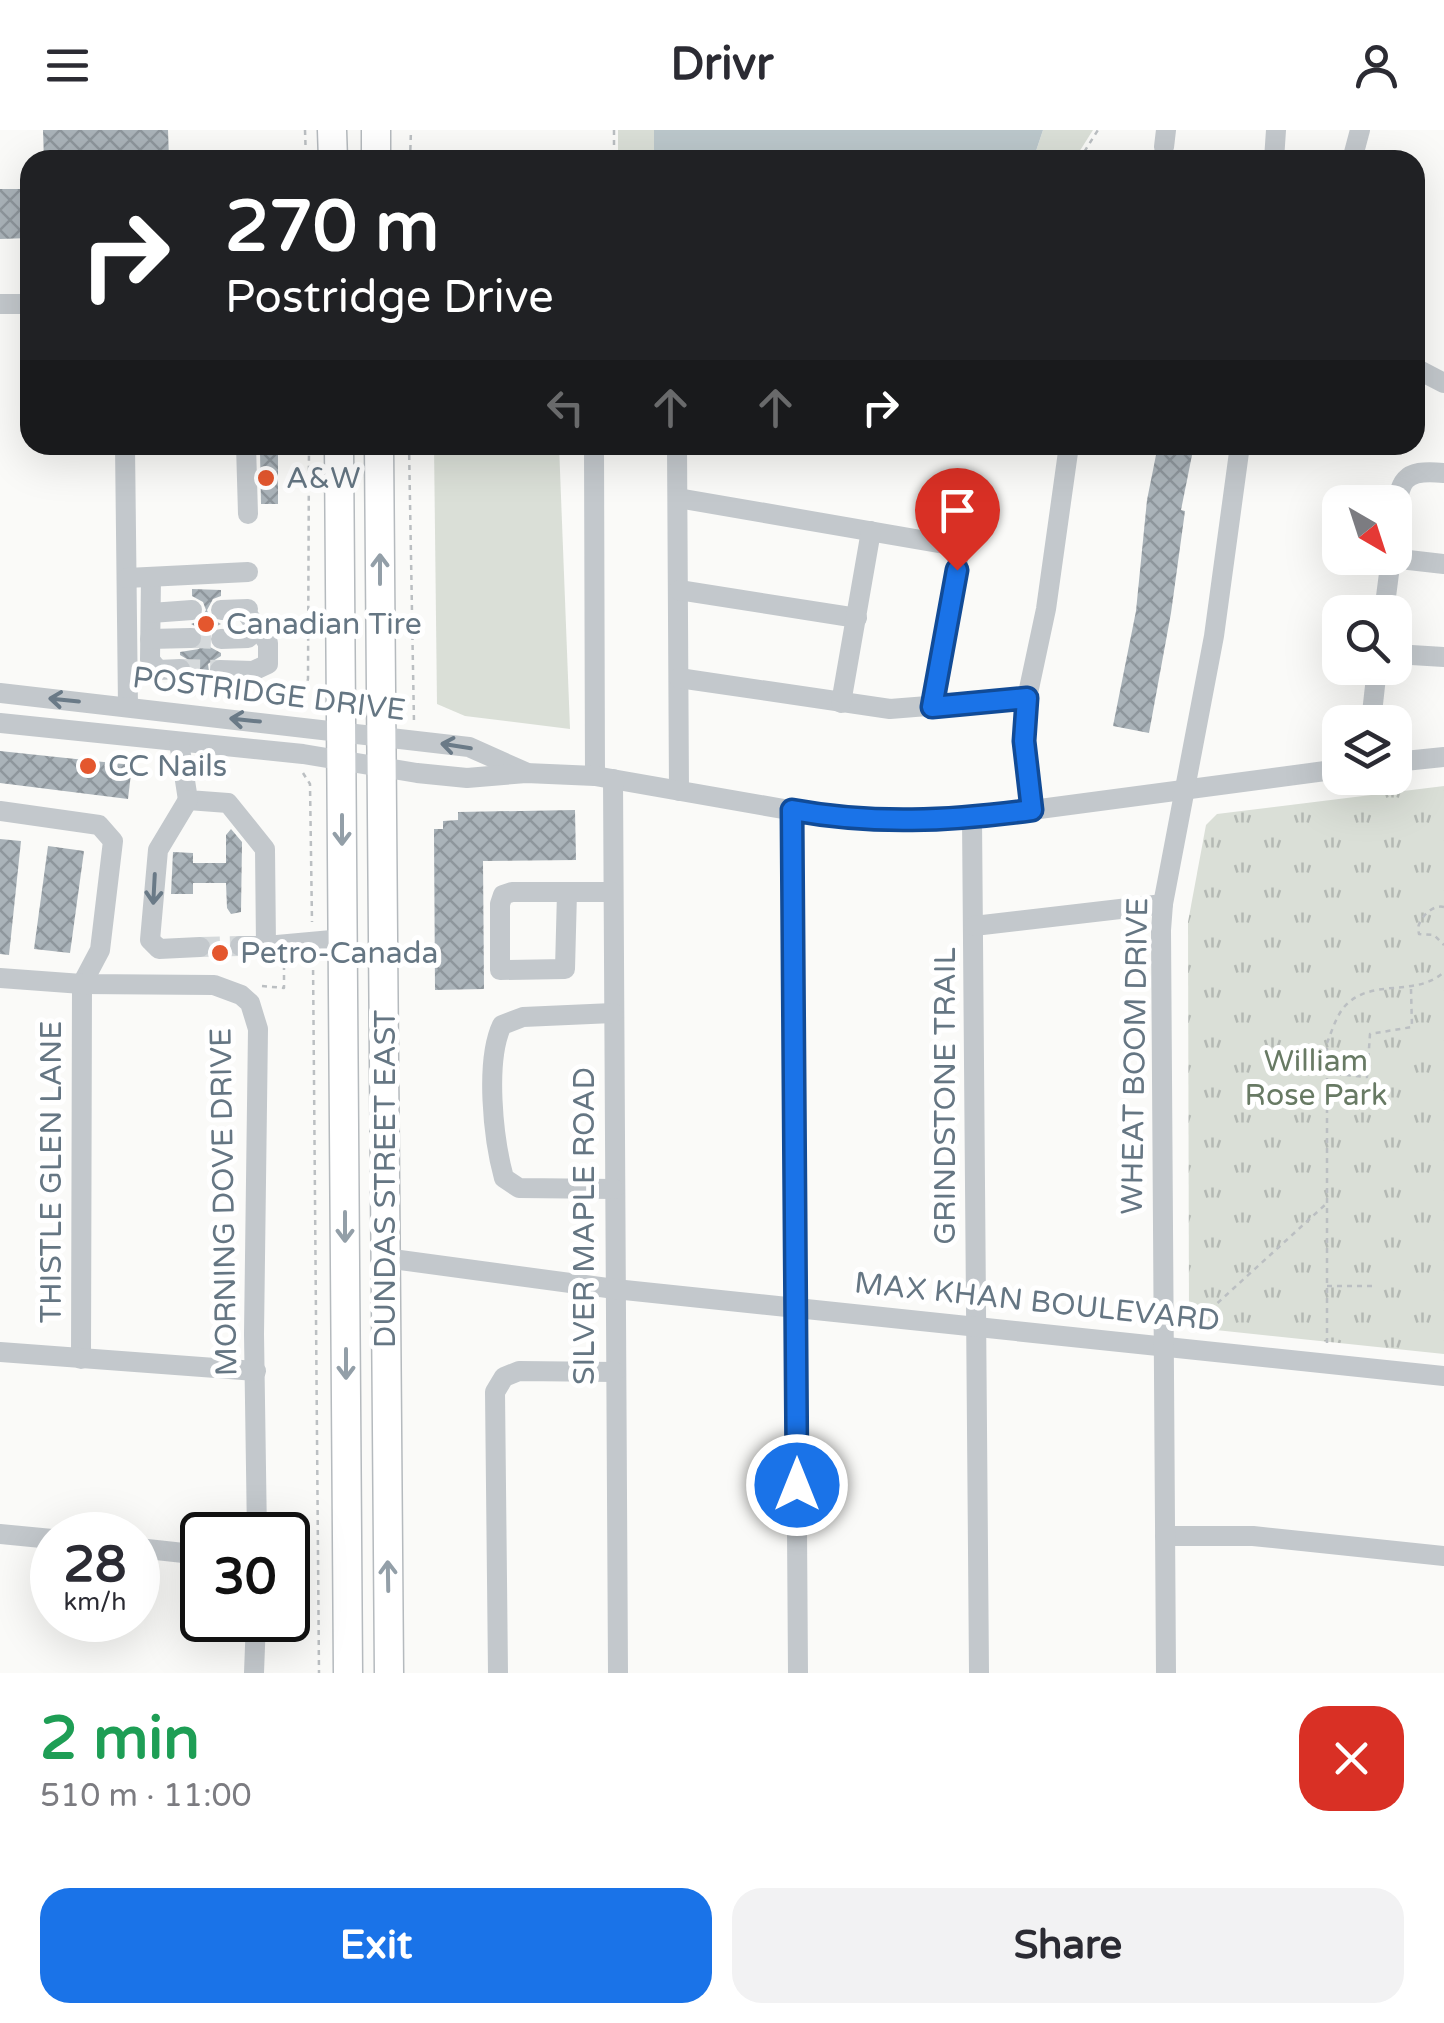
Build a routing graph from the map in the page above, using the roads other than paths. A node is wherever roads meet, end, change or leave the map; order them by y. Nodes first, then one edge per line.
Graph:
1 (125, 455) edge
2 (246, 455) edge
3 (339, 455) edge
4 (379, 455) edge
5 (594, 455) edge
6 (677, 455) edge
7 (1068, 455) edge
8 (1239, 455) edge
9 (1444, 473) edge
10 (1401, 485) edge
11 (678, 498) junction
12 (248, 514) dead end
13 (871, 531) junction
14 (1412, 560) edge
15 (1444, 564) edge
16 (248, 572) dead end
17 (151, 577) junction
18 (126, 578) junction
19 (679, 590) junction
20 (192, 610) dead end
21 (221, 610) dead end
22 (150, 613) junction
23 (857, 618) junction
24 (191, 638) tunnel mouth
25 (221, 638) tunnel mouth
26 (248, 638) dead end
27 (150, 640) junction
28 (1412, 655) edge
29 (1444, 656) edge
30 (180, 669) tunnel mouth
31 (220, 670) tunnel mouth
32 (679, 678) junction
33 (0, 694) edge
34 (1027, 698) junction
35 (841, 703) junction
36 (932, 707) junction
37 (132, 708) junction
38 (0, 723) edge
39 (381, 737) junction
40 (180, 742) junction
41 (342, 746) junction
42 (1444, 757) edge
43 (1412, 760) edge
44 (382, 765) junction
45 (1322, 771) edge
46 (526, 772) junction
47 (604, 778) junction
48 (1184, 790) junction
49 (679, 791) junction
50 (188, 800) junction
51 (0, 810) edge
52 (792, 810) junction
53 (1032, 810) junction
54 (972, 818) junction
55 (567, 892) junction
56 (612, 892) junction
57 (1163, 904) junction
58 (974, 926) junction
59 (343, 939) junction
60 (275, 945) junction
61 (240, 946) tunnel mouth
62 (200, 947) tunnel mouth
63 (0, 978) edge
64 (82, 984) junction
65 (613, 1014) junction
66 (614, 1189) junction
67 (385, 1258) junction
68 (615, 1289) junction
69 (796, 1308) junction
70 (977, 1326) junction
71 (1164, 1345) junction
72 (0, 1352) edge
73 (81, 1359) junction
74 (256, 1371) junction
75 (615, 1372) junction
76 (1444, 1376) edge
77 (257, 1512) edge
78 (0, 1534) edge
79 (1165, 1536) junction
80 (30, 1537) edge
81 (1444, 1556) edge
82 (255, 1642) edge
83 (254, 1673) edge
84 (348, 1673) edge
85 (390, 1673) edge
86 (498, 1673) edge
87 (618, 1673) edge
88 (798, 1673) edge
89 (979, 1673) edge
90 (1166, 1673) edge

1 - 18 street
2 - 12 street
3 - 41 main road, DUNDAS STREET EAST
39 -> 4 main road, DUNDAS STREET EAST
5 - 47 street, SILVER MAPLE ROAD
6 - 11 street
7 - 34 street
8 - 48 street, WHEAT BOOM DRIVE
9 - 10 street
11 - 13 street
11 - 19 street
13 - 23 street
13 - 36 street
14 - 15 street
16 - 17 street
17 - 18 street
17 - 22 street
18 - 37 street
19 - 23 street
19 - 32 street
20 - 22 street
21 - 31 street
22 - 27 street
23 - 35 street
24 - 27 street
25 - 26 street
27 - 30 street
28 - 29 street
32 - 35 street
32 - 49 street
37 -> 33 street, POSTRIDGE DRIVE
34 - 36 street
34 - 53 street
35 - 36 street
41 -> 37 street, POSTRIDGE DRIVE
38 - 40 street, POSTRIDGE DRIVE
39 - 41 street, POSTRIDGE DRIVE
39 - 44 main road, DUNDAS STREET EAST
46 -> 39 street, POSTRIDGE DRIVE
40 - 41 street, POSTRIDGE DRIVE
40 - 50 street
41 - 44 street, POSTRIDGE DRIVE
41 -> 59 main road, DUNDAS STREET EAST
42 - 43 street
44 - 46 street, POSTRIDGE DRIVE
44 - 67 main road, DUNDAS STREET EAST
45 - 48 street, POSTRIDGE DRIVE
46 - 47 street, POSTRIDGE DRIVE
47 - 49 street, POSTRIDGE DRIVE
47 - 56 street, SILVER MAPLE ROAD
48 - 53 street, POSTRIDGE DRIVE
48 - 57 street, WHEAT BOOM DRIVE
49 - 52 street, POSTRIDGE DRIVE
50 - 60 street
50 -> 62 street
51 - 64 street
52 - 54 street, POSTRIDGE DRIVE
52 - 69 street
53 - 54 street, POSTRIDGE DRIVE
54 - 58 street, GRINDSTONE TRAIL
55 - 55 street
55 - 56 street
56 - 65 street, SILVER MAPLE ROAD
57 - 58 street
57 - 71 street, WHEAT BOOM DRIVE
58 - 70 street, GRINDSTONE TRAIL
59 - 60 street
59 -> 84 main road, DUNDAS STREET EAST
60 - 61 street
63 - 64 street, MORNING DOVE DRIVE
64 - 73 street, THISTLE GLEN LANE
64 - 74 street, MORNING DOVE DRIVE
65 - 66 street, SILVER MAPLE ROAD
65 - 66 street
66 - 68 street, SILVER MAPLE ROAD
67 - 68 street, MAX KHAN BOULEVARD
85 -> 67 main road, DUNDAS STREET EAST
68 - 69 street, MAX KHAN BOULEVARD
68 - 75 street, SILVER MAPLE ROAD
69 - 70 street, MAX KHAN BOULEVARD
69 - 88 street
70 - 71 street, MAX KHAN BOULEVARD
70 - 89 street, GRINDSTONE TRAIL
71 - 76 street, MAX KHAN BOULEVARD
71 - 79 street, WHEAT BOOM DRIVE
72 - 73 street
73 - 74 street
74 - 77 street, MORNING DOVE DRIVE
75 - 86 street
75 - 87 street, SILVER MAPLE ROAD
78 - 80 street
79 - 81 street
79 - 90 street, WHEAT BOOM DRIVE
82 - 83 street

